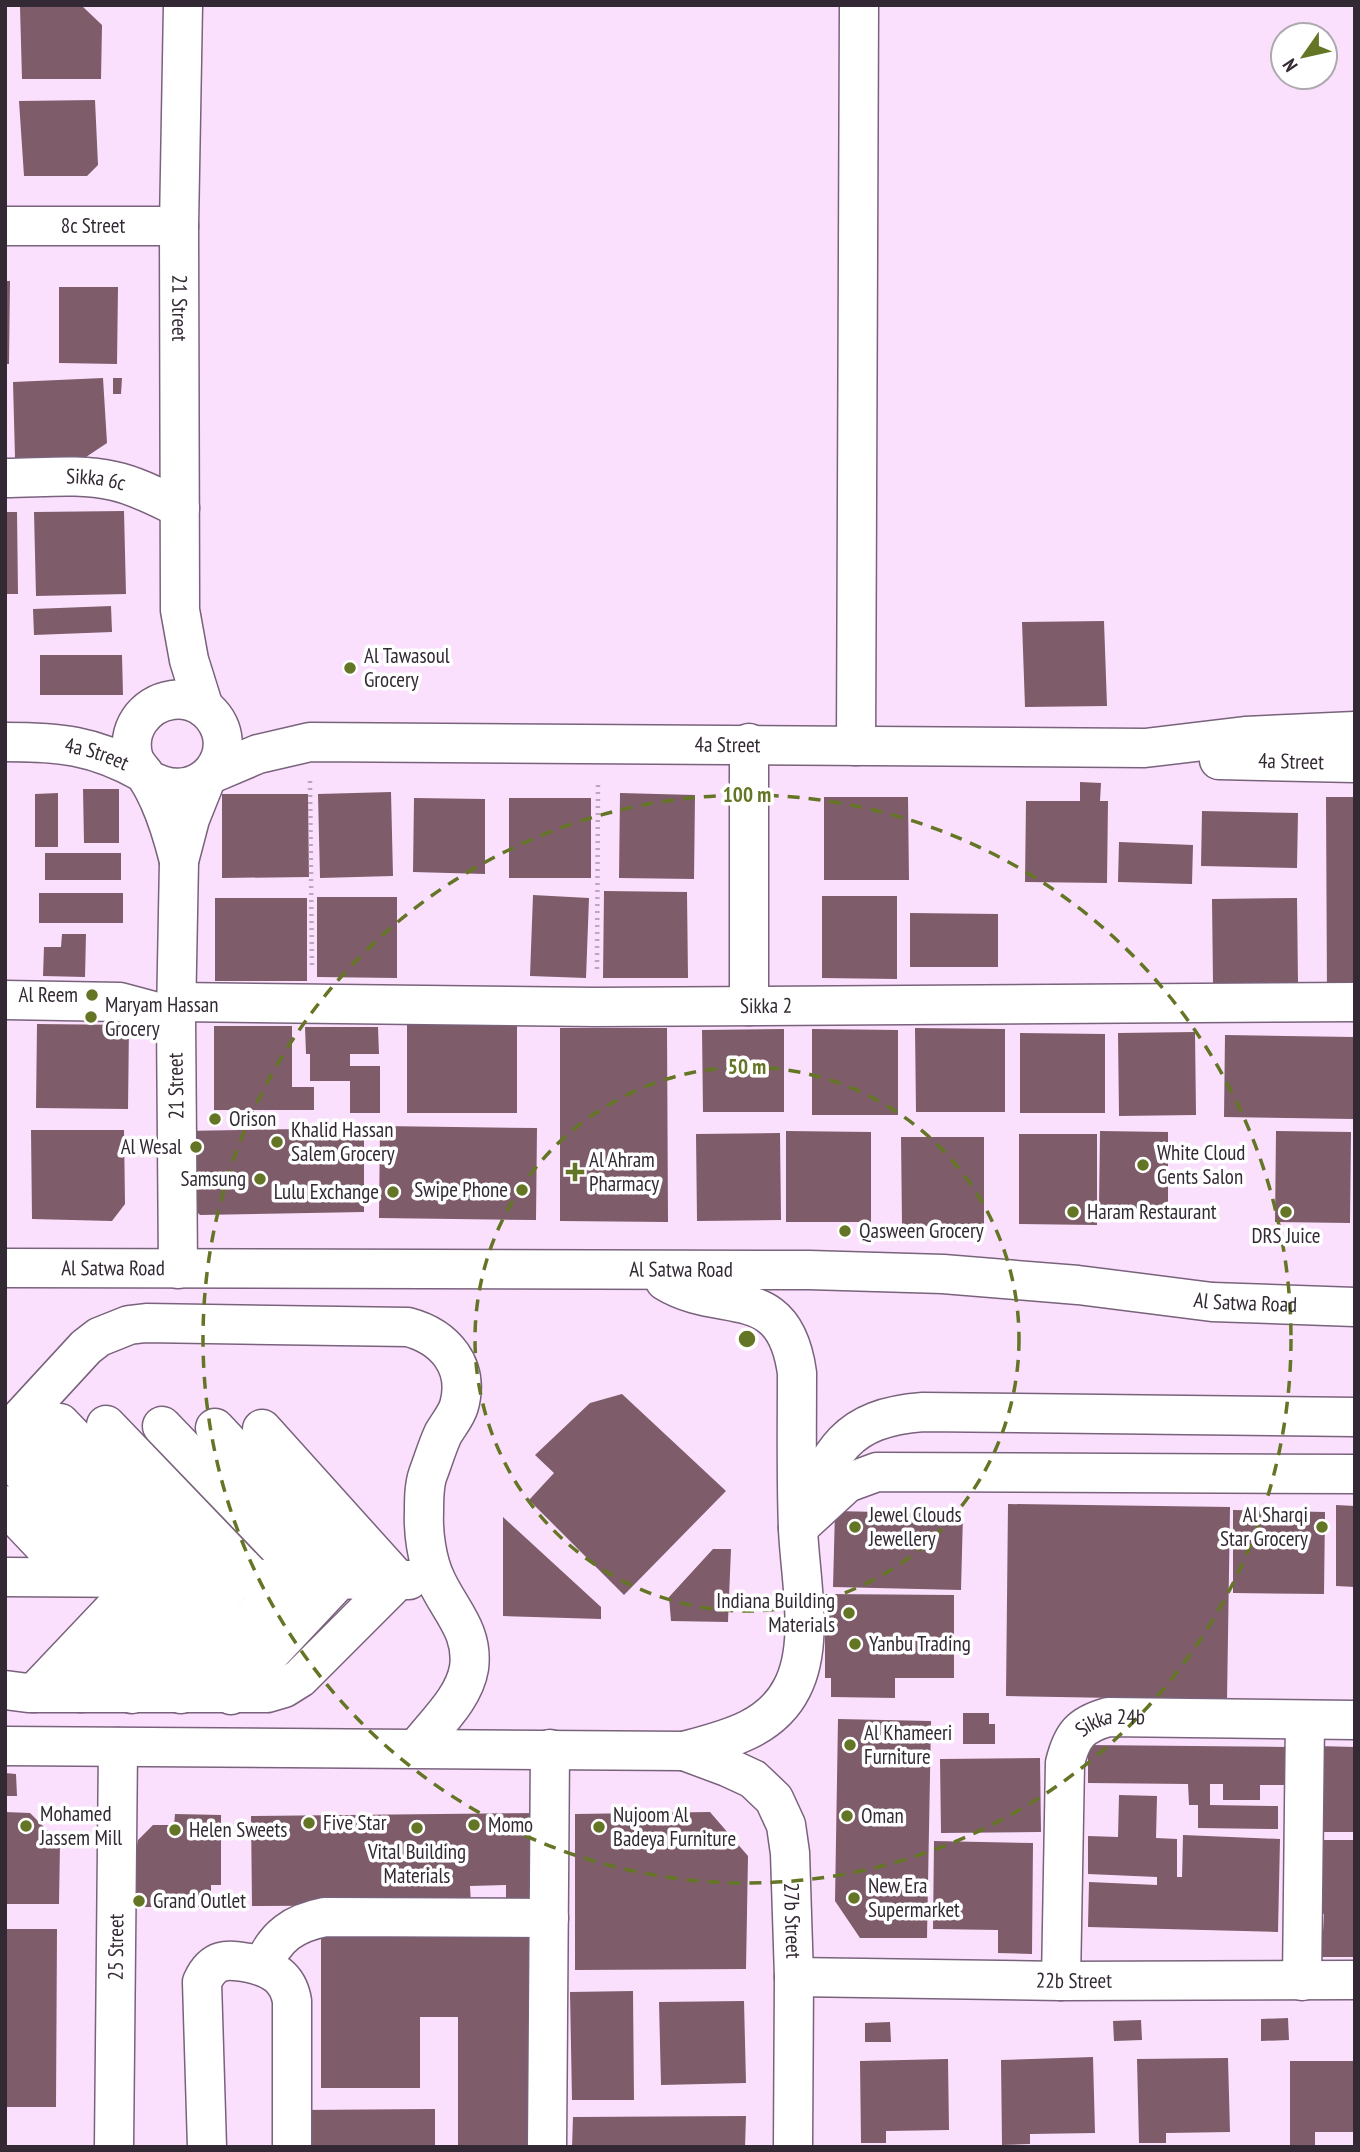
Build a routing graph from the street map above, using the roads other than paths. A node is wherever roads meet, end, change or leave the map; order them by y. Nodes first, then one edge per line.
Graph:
1 (183, 5) edge
2 (859, 5) edge
3 (5, 226) edge
4 (179, 226) junction
5 (5, 478) edge
6 (180, 508) junction
7 (180, 610) junction
8 (205, 709) junction
9 (140, 717) junction
10 (1355, 731) edge
11 (5, 742) edge
12 (51, 742) junction
13 (310, 742) junction
14 (750, 743) junction
15 (856, 746) junction
16 (1145, 748) junction
17 (1355, 763) edge
18 (145, 775) junction
19 (209, 776) junction
20 (179, 862) junction
21 (5, 1000) edge
22 (1355, 1002) edge
23 (749, 1006) junction
24 (176, 1009) junction
25 (5, 1268) edge
26 (177, 1269) junction
27 (648, 1271) junction
28 (1355, 1307) edge
29 (1355, 1417) edge
30 (60, 1423) dead end
31 (106, 1425) dead end
32 (162, 1426) dead end
33 (215, 1428) dead end
34 (262, 1430) dead end
35 (11, 1438) edge
36 (1355, 1474) edge
37 (5, 1505) edge
38 (798, 1528) junction
39 (5, 1577) edge
40 (73, 1577) junction
41 (239, 1579) junction
42 (398, 1580) junction
43 (436, 1580) junction
44 (20, 1692) edge
45 (81, 1693) junction
46 (132, 1694) junction
47 (181, 1694) junction
48 (231, 1695) junction
49 (1305, 1720) junction
50 (1355, 1720) edge
51 (5, 1746) edge
52 (118, 1747) junction
53 (417, 1748) junction
54 (550, 1749) junction
55 (684, 1751) junction
56 (549, 1917) junction
57 (263, 1966) junction
58 (794, 1977) junction
59 (1355, 1980) edge
60 (1061, 1981) junction
61 (1302, 1981) junction
62 (114, 2147) edge
63 (207, 2147) edge
64 (292, 2147) edge
65 (547, 2147) edge
66 (793, 2147) edge

1 - 4 street, 21 Street
2 - 15 street
3 - 4 street, 8c Street
4 - 6 street, 21 Street
5 - 6 street, Sikka 6c
6 - 7 street, 21 Street
7 - 8 street, 21 Street
7 - 9 street, 21 Street
8 - 9 street
8 - 13 street, 4a Street
8 - 19 street
9 - 12 street, 4a Street
9 - 18 street
10 - 16 street, 4a Street
11 - 12 street, 4a Street
12 - 18 street, 4a Street
13 - 14 street, 4a Street
13 - 19 street, 4a Street
14 - 15 street, 4a Street
14 - 23 street
15 - 16 street, 4a Street
16 - 17 street, 4a Street
18 - 19 street
18 - 20 street, 21 Street
19 - 20 street, 21 Street
20 - 24 street, 21 Street
21 - 24 street, Sikka 2
22 - 23 street, Sikka 2
23 - 24 street, Sikka 2
24 - 26 street, 21 Street
25 - 26 street, Al Satwa Road
26 - 27 street, Al Satwa Road
27 - 28 street, Al Satwa Road
27 - 38 street
29 - 38 street
30 - 41 street
31 - 41 street
32 - 41 street
33 - 41 street
34 - 42 street
35 - 41 street
35 - 43 street
36 - 38 street
37 - 40 street
38 - 55 street
39 - 40 street
40 - 41 street
41 - 42 street
41 - 44 street
41 - 45 street
41 - 46 street
41 - 47 street
41 - 48 street
42 - 43 street
42 - 48 street
43 - 53 street
44 - 45 street
45 - 46 street
46 - 47 street
47 - 48 street
49 - 50 street, Sikka 24b
49 - 60 street, Sikka 24b
49 - 61 street
51 - 52 street
52 - 53 street
52 - 62 street, 25 Street
53 - 54 street
54 - 55 street
54 - 56 street
55 - 58 street, 27b Street
56 - 57 street
56 - 65 street
57 - 63 street
57 - 64 street
58 - 60 street, 22b Street
58 - 66 street, 27b Street
59 - 61 street, 22b Street
60 - 61 street, 22b Street

